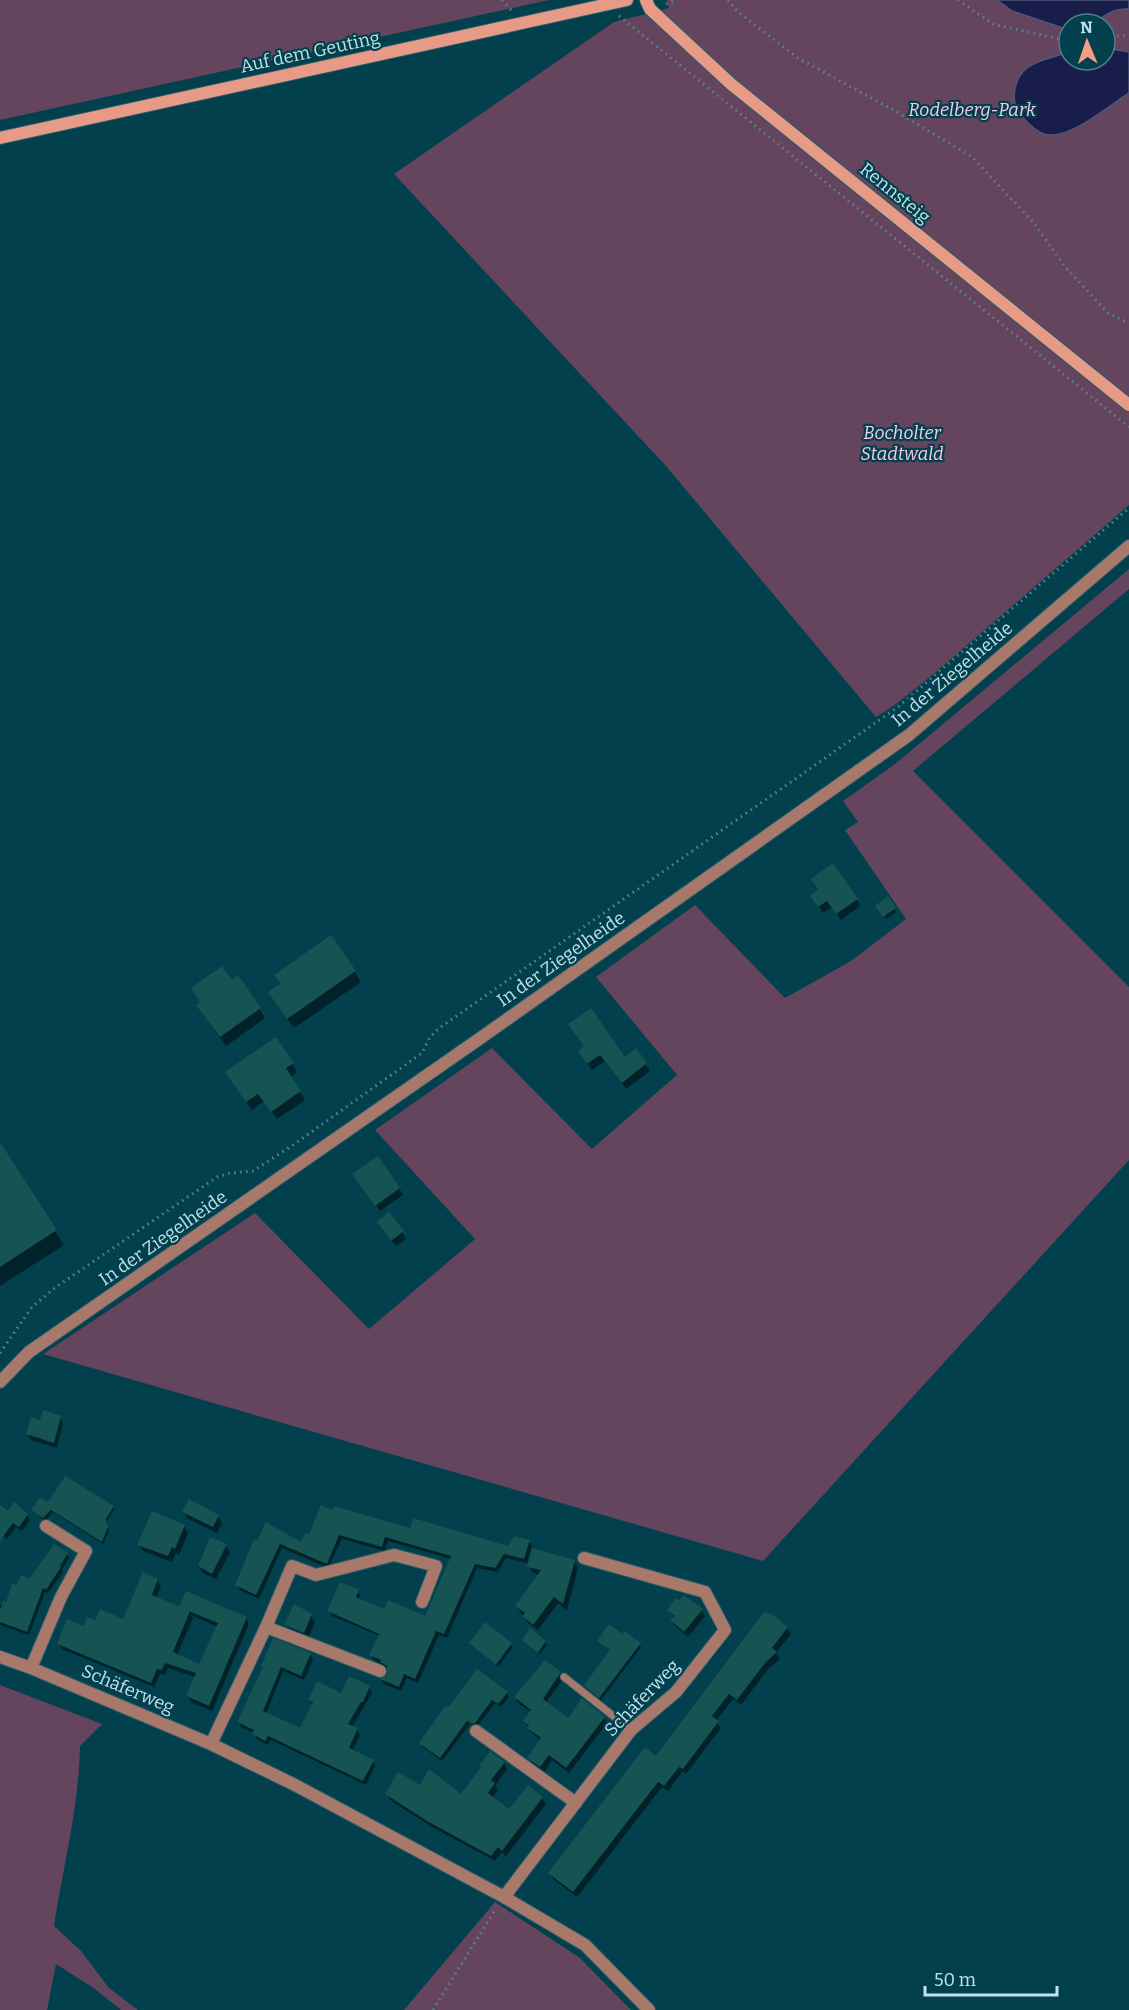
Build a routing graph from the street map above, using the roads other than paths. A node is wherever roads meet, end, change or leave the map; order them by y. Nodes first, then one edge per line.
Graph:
1 (627, 0) edge
2 (646, 0) edge
3 (0, 138) edge
4 (1129, 405) edge
5 (1129, 546) edge
6 (0, 1382) edge
7 (46, 1526) dead end
8 (584, 1558) dead end
9 (422, 1602) dead end
10 (266, 1627) junction
11 (0, 1657) edge
12 (31, 1668) junction
13 (380, 1671) dead end
14 (564, 1677) dead end
15 (631, 1730) junction
16 (476, 1731) dead end
17 (212, 1743) junction
18 (576, 1803) junction
19 (504, 1897) junction
20 (649, 2010) edge

1 - 3 street, Auf dem Geuting
2 - 4 street, Rennsteig
5 - 6 street, In der Ziegelheide
7 - 12 street
8 - 15 street, Schäferweg
9 - 10 street
10 - 13 street
10 - 17 street
11 - 12 street, Schäferweg
12 - 17 street, Schäferweg
14 - 15 lane
15 - 18 street, Schäferweg
16 - 18 street
17 - 19 street, Schäferweg
18 - 19 street, Schäferweg
19 - 20 street, Schäferweg

